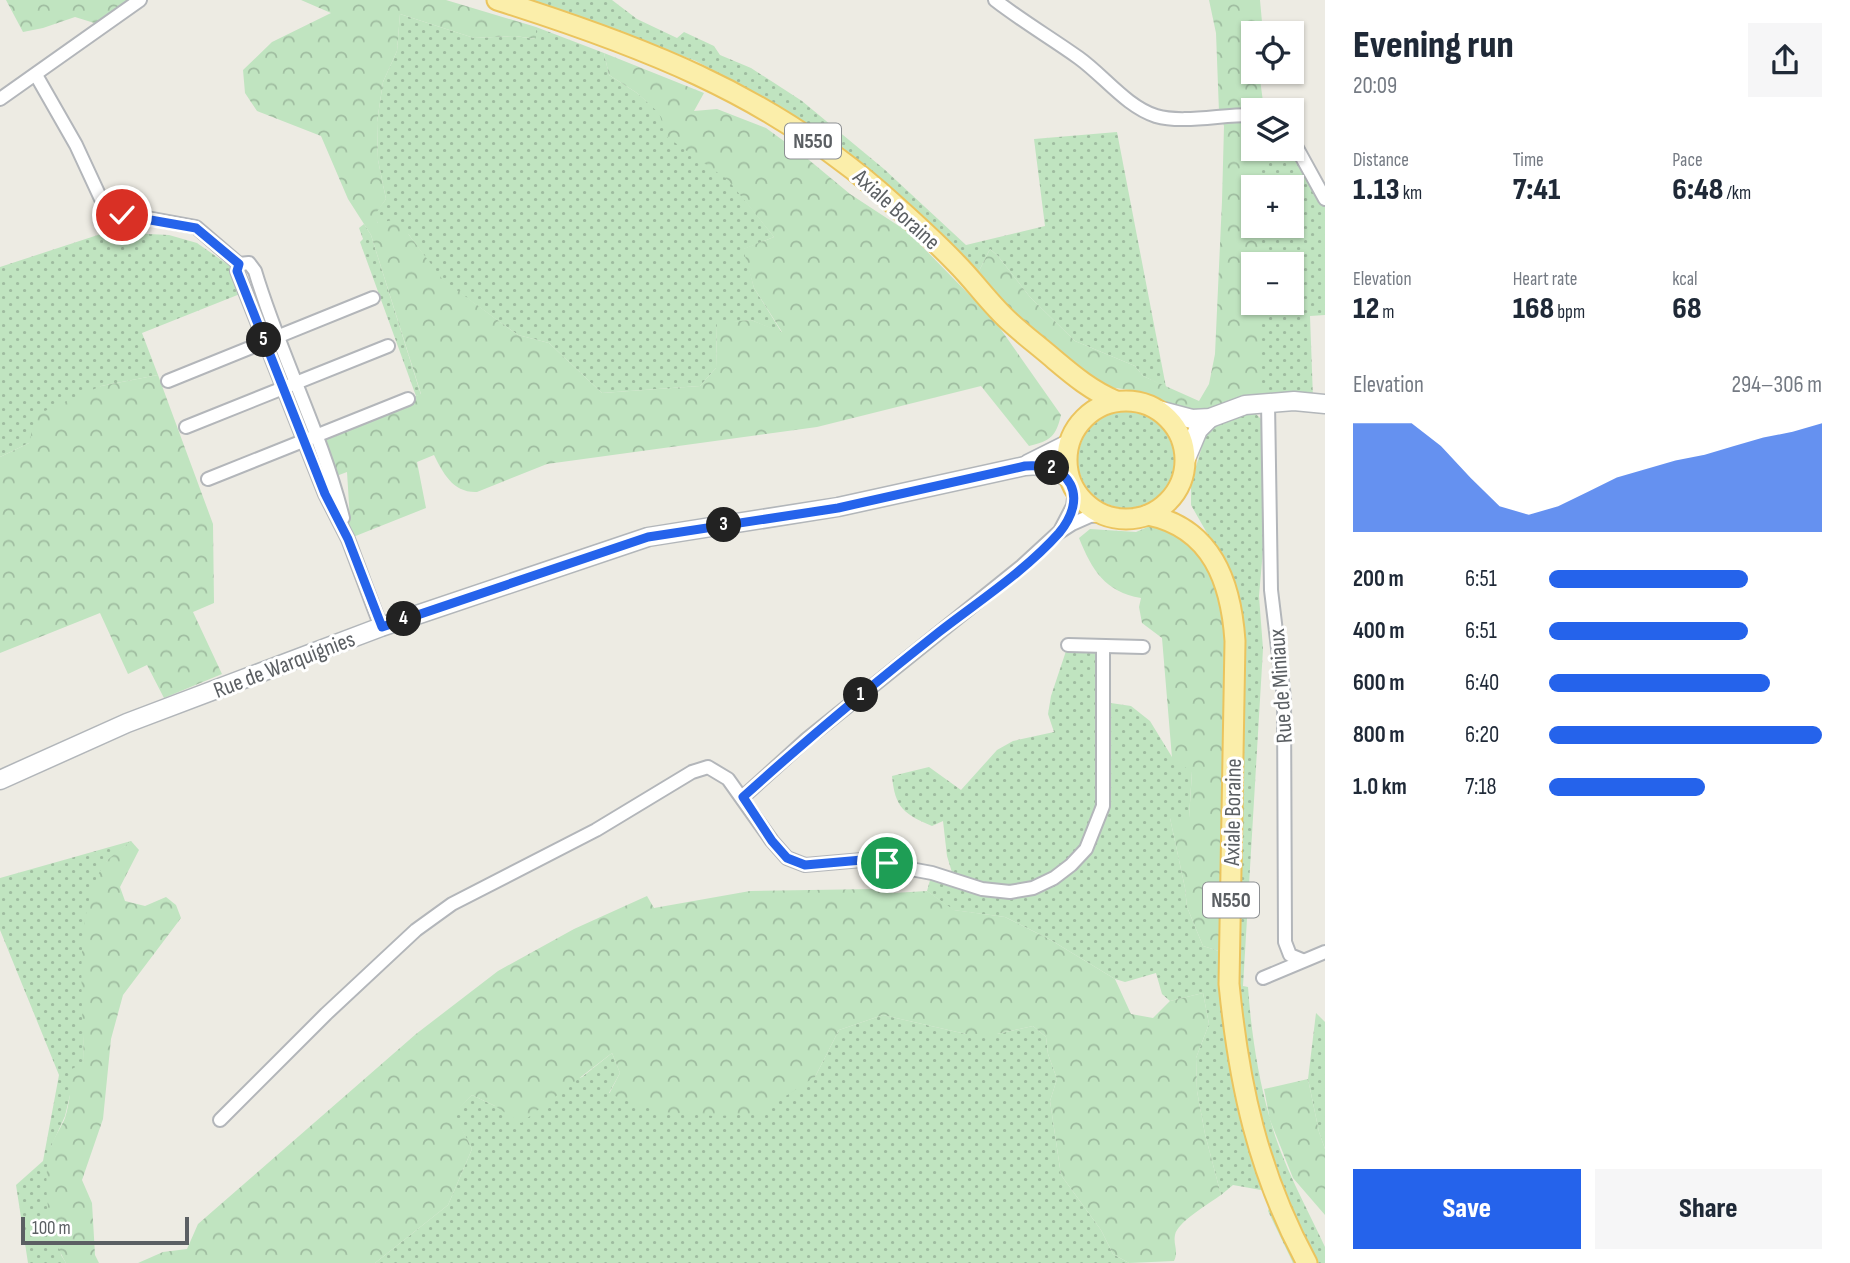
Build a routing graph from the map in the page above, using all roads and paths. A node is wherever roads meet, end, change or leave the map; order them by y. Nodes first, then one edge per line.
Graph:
1 (140, 0) edge
2 (497, 0) edge
3 (995, 0) edge
4 (36, 75) junction
5 (0, 99) edge
6 (1241, 114) edge
7 (1304, 160) edge
8 (1325, 199) edge
9 (239, 264) junction
10 (255, 273) junction
11 (243, 285) junction
12 (373, 298) dead end
13 (271, 339) junction
14 (388, 346) dead end
15 (1070, 373) junction
16 (168, 381) dead end
17 (289, 386) junction
18 (408, 399) dead end
19 (1116, 401) junction
20 (1268, 403) junction
21 (1325, 404) edge
22 (1158, 410) junction
23 (1210, 418) junction
24 (1082, 419) junction
25 (186, 427) dead end
26 (309, 438) junction
27 (1068, 444) junction
28 (1185, 461) junction
29 (1025, 466) junction
30 (208, 479) dead end
31 (1072, 486) junction
32 (1178, 488) junction
33 (1103, 515) junction
34 (1148, 515) junction
35 (1058, 533) junction
36 (1194, 534) junction
37 (382, 627) junction
38 (1069, 645) dead end
39 (1104, 646) junction
40 (1143, 646) dead end
41 (0, 780) edge
42 (743, 797) junction
43 (1325, 952) edge
44 (1302, 960) junction
45 (1263, 978) dead end
46 (220, 1120) dead end
47 (1307, 1263) edge

1 - 4 street
2 - 15 main road, Axiale Boraine / N550
3 - 6 street
4 - 5 street
4 - 9 street
7 - 8 street
9 - 10 street
9 - 11 street
10 - 11 street
10 - 13 street
11 - 13 street
12 - 13 street
13 - 16 street
13 - 17 street
14 - 17 street
15 - 19 main road
15 - 24 main road, Axiale Boraine / N550
17 - 25 street
17 - 26 street
18 - 26 street
19 - 22 main road
19 - 24 main road
20 - 21 street
20 - 23 street
20 - 44 street, Rue de Miniaux
22 - 23 street
22 - 28 main road
23 - 28 street
24 - 27 main road
26 - 30 street
26 - 37 street
27 - 29 street
27 - 31 main road
28 - 32 main road
29 - 31 street
29 - 37 street, Rue de Warquignies
31 - 33 main road
31 - 35 street
32 - 34 main road
32 - 36 main road, Axiale Boraine
33 - 34 main road
33 - 35 street
34 - 36 main road
35 - 42 street
36 - 47 main road, Axiale Boraine / N550
37 - 41 street, Rue de Warquignies
38 - 39 street
39 - 40 street
39 - 42 street
42 - 46 street
43 - 44 street
44 - 45 street

